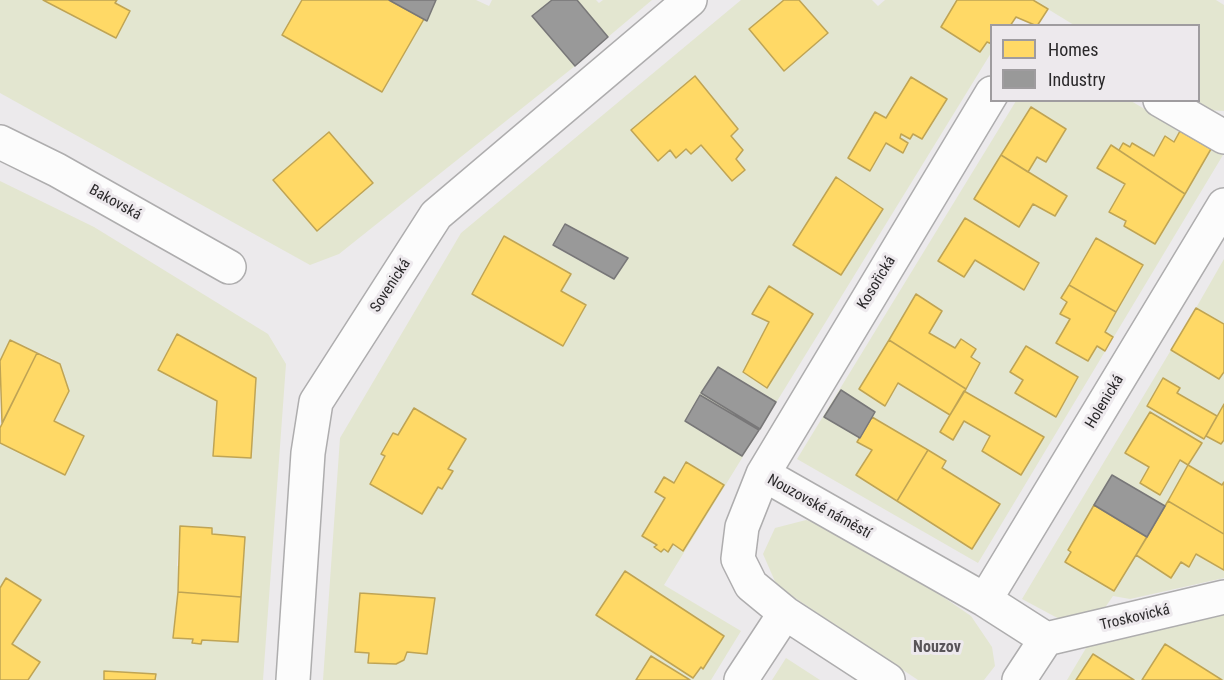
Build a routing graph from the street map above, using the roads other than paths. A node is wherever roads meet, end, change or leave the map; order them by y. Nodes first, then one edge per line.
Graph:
1 (690, 0) edge
2 (990, 96) edge
3 (1163, 102) edge
4 (1224, 137) edge
5 (0, 142) edge
6 (1224, 205) edge
7 (229, 267) dead end
8 (763, 474) junction
9 (1224, 597) edge
10 (985, 600) junction
11 (785, 613) junction
12 (1046, 639) junction
13 (293, 680) edge
14 (741, 680) edge
15 (888, 680) edge
16 (1019, 680) edge

1 - 13 street, Sovenická
2 - 8 street, Kosořická
3 - 4 street
5 - 7 street, Bakovská
6 - 10 street, Holenická
8 - 10 street, Nouzovské náměstí
8 - 11 street, Nouzovské náměstí
9 - 12 street, Troskovická
10 - 12 street, Nouzovské náměstí
11 - 14 street
11 - 15 street, Nouzovské náměstí
12 - 16 street

